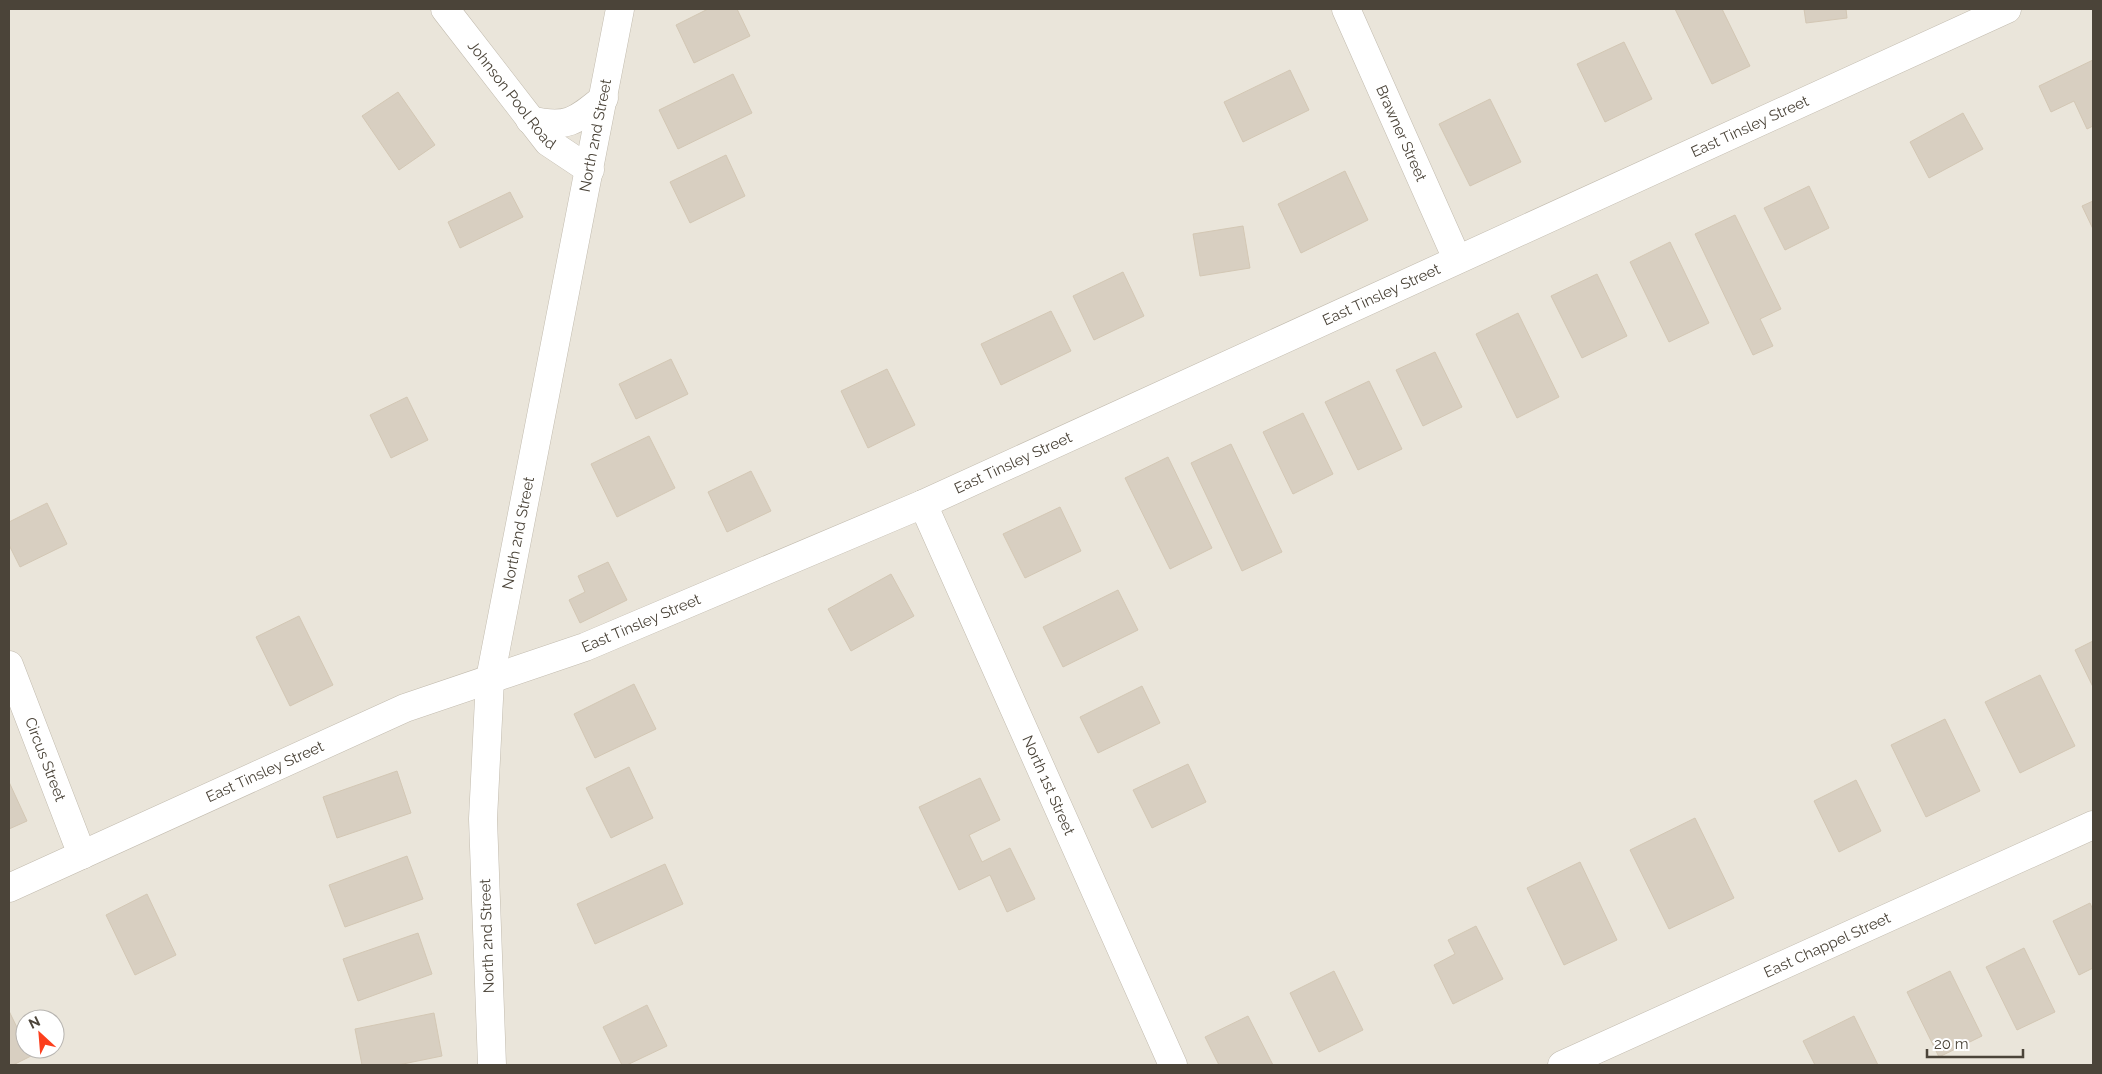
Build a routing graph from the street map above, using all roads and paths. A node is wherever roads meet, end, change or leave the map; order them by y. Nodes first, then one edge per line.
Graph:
1 (445, 9) edge
2 (620, 9) edge
3 (1346, 9) edge
4 (2007, 9) edge
5 (604, 98) junction
6 (530, 120) junction
7 (590, 170) junction
8 (1457, 259) junction
9 (923, 504) junction
10 (9, 665) edge
11 (490, 679) junction
12 (2093, 825) edge
13 (82, 855) junction
14 (9, 888) edge
15 (492, 1065) edge
16 (1173, 1065) edge
17 (1562, 1065) edge

1 - 6 street, Johnson Pool Road
2 - 5 street, North 2nd Street
3 - 8 street, Brawner Street
4 - 8 street, East Tinsley Street
5 - 6 street
5 - 7 street, North 2nd Street
6 - 7 street, Johnson Pool Road
7 - 11 street, North 2nd Street
8 - 9 street, East Tinsley Street
9 - 11 street, East Tinsley Street
9 - 16 street, North 1st Street
10 - 13 street, Circus Street
11 - 13 street, East Tinsley Street
11 - 15 street, North 2nd Street
12 - 17 street, East Chappel Street
13 - 14 street, East Tinsley Street

